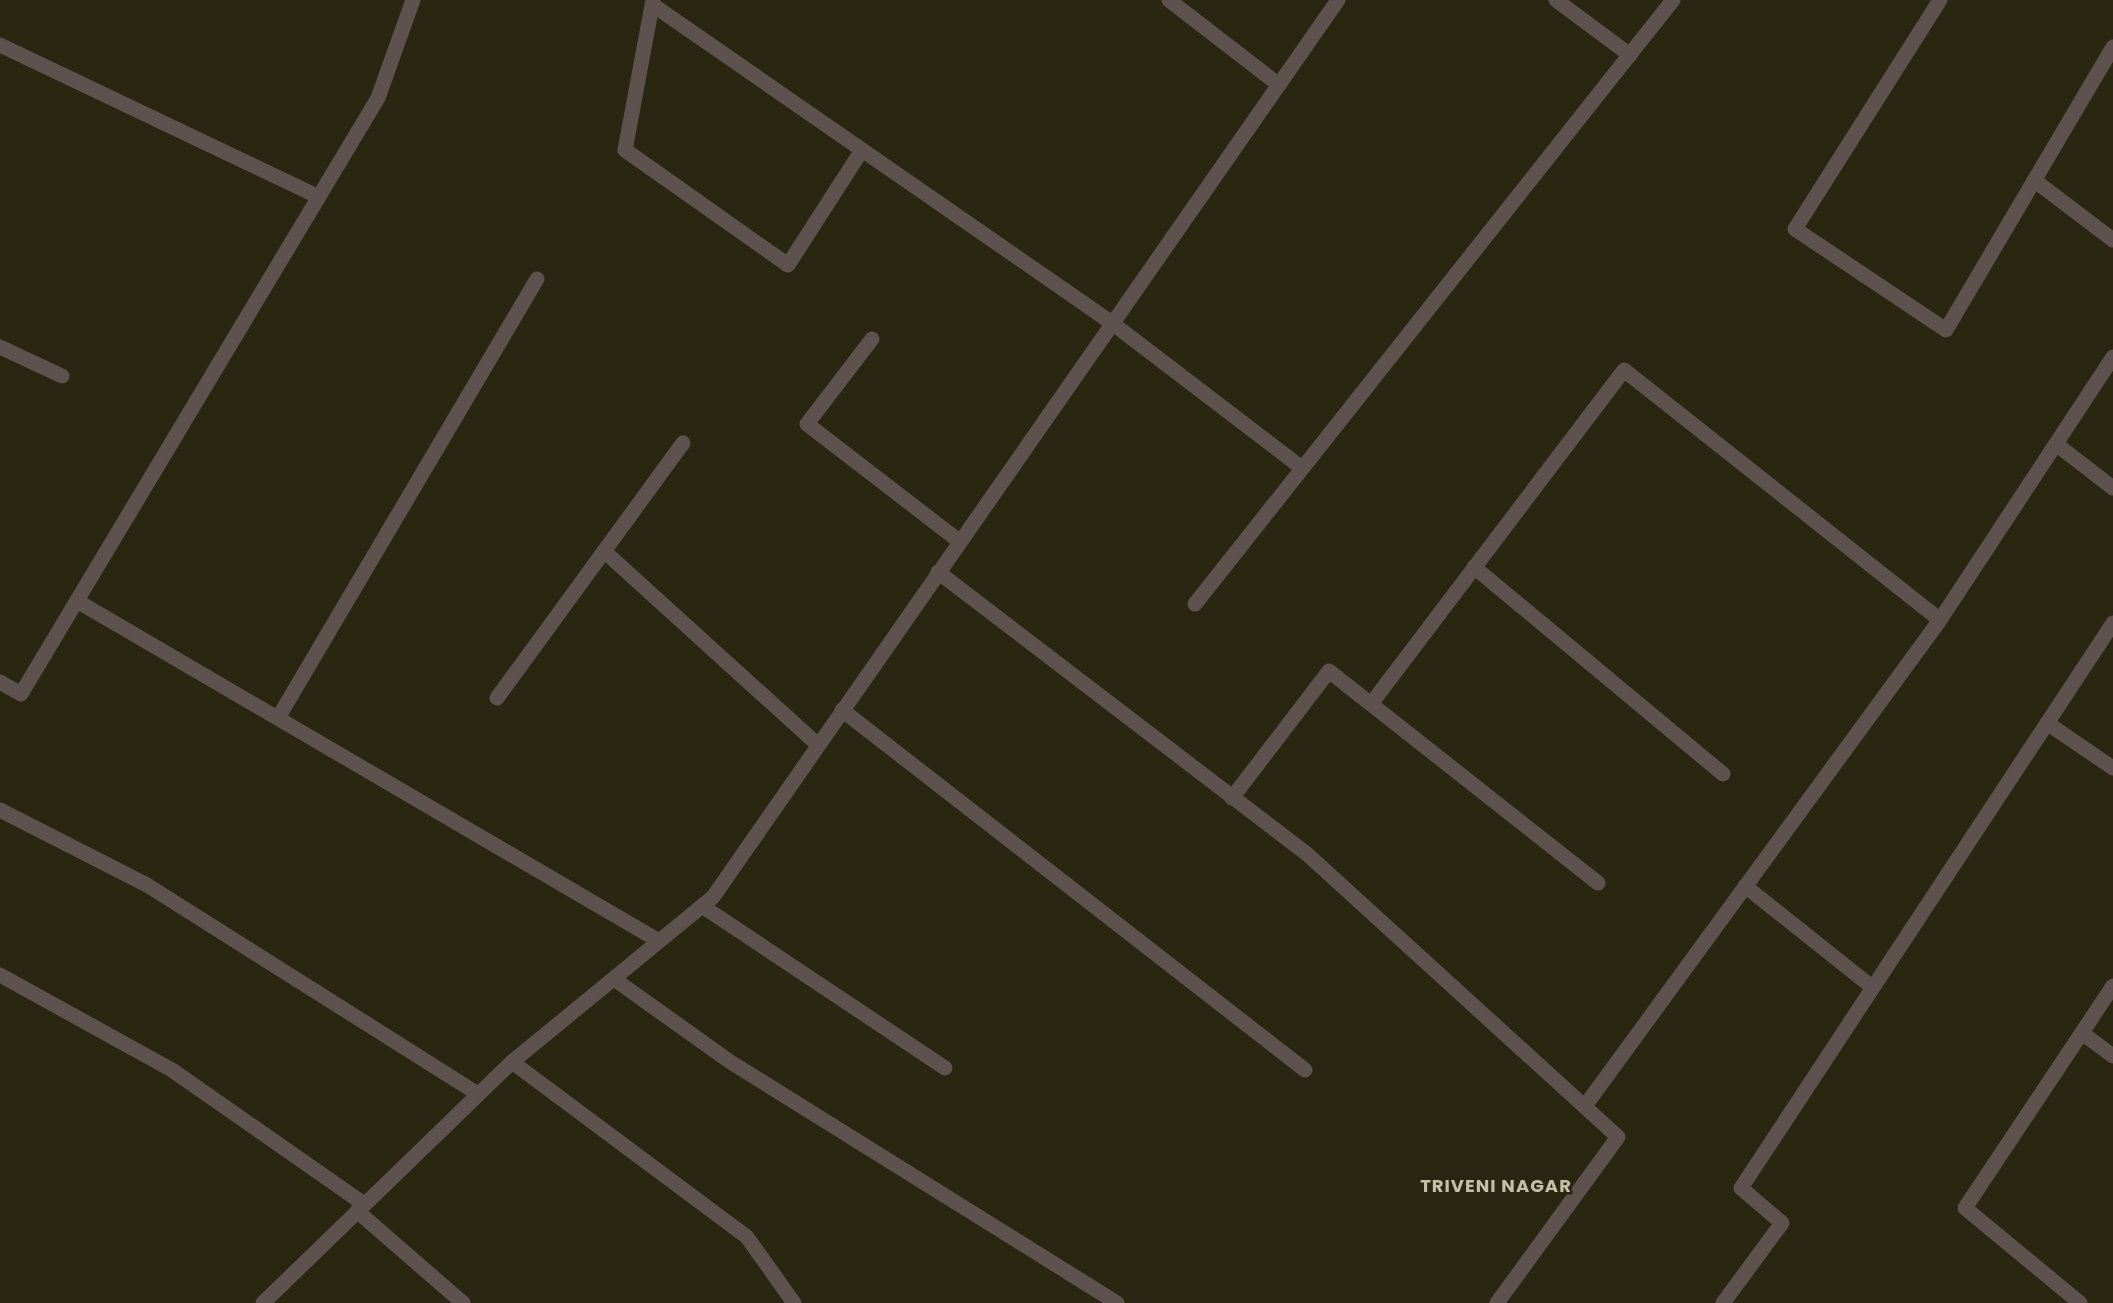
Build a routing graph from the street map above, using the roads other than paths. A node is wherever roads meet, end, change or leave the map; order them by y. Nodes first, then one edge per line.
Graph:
1 (413, 0) edge
2 (1169, 0) edge
3 (1338, 0) edge
4 (1556, 0) edge
5 (1673, 0) edge
6 (1940, 0) edge
7 (653, 2) edge
8 (0, 45) edge
9 (2113, 47) edge
10 (1630, 55) junction
11 (1278, 85) junction
12 (862, 150) junction
13 (2034, 180) junction
14 (319, 197) junction
15 (2113, 240) edge
16 (537, 279) dead end
17 (1112, 323) junction
18 (872, 339) dead end
19 (0, 346) edge
20 (2113, 357) edge
21 (62, 376) dead end
22 (683, 443) dead end
23 (2056, 444) junction
24 (1302, 468) junction
25 (2113, 488) edge
26 (959, 541) junction
27 (604, 551) junction
28 (1474, 567) junction
29 (938, 572) junction
30 (77, 601) junction
31 (1195, 604) dead end
32 (1940, 620) junction
33 (2113, 623) edge
34 (0, 682) edge
35 (497, 698) dead end
36 (1371, 704) junction
37 (842, 710) junction
38 (278, 718) junction
39 (2047, 723) junction
40 (818, 745) junction
41 (2113, 768) edge
42 (1723, 774) dead end
43 (1232, 798) junction
44 (0, 810) edge
45 (1598, 883) dead end
46 (1745, 886) junction
47 (702, 906) junction
48 (659, 941) junction
49 (0, 975) edge
50 (614, 979) junction
51 (2113, 986) edge
52 (1872, 987) junction
53 (2082, 1033) junction
54 (2113, 1056) edge
55 (512, 1062) junction
56 (945, 1068) dead end
57 (1305, 1070) dead end
58 (478, 1094) junction
59 (1584, 1106) junction
60 (361, 1208) junction
61 (263, 1303) edge
62 (463, 1303) edge
63 (794, 1303) edge
64 (1117, 1303) edge
65 (1497, 1303) edge
66 (1722, 1303) edge
67 (2080, 1303) edge

1 - 14 street
2 - 11 street
3 - 11 street
4 - 10 street
5 - 10 street
6 - 13 street
7 - 12 street
7 - 12 street
8 - 14 street
9 - 13 street
10 - 24 street
11 - 17 street
12 - 17 street
13 - 15 street
14 - 30 street
16 - 38 street
17 - 24 street
17 - 26 street
18 - 26 street
19 - 21 street
20 - 23 street
22 - 27 street
23 - 25 street
23 - 32 street
24 - 31 street
26 - 29 street
27 - 35 street
27 - 40 street
28 - 32 street
28 - 36 street
28 - 42 street
29 - 37 street
29 - 43 street
30 - 34 street
30 - 38 street
32 - 46 street
33 - 39 street
36 - 43 street
36 - 45 street
37 - 40 street
37 - 57 street
38 - 48 street
39 - 41 street
39 - 52 street
40 - 47 street
43 - 59 street
44 - 58 street
46 - 52 street
46 - 59 street
47 - 48 street
47 - 56 street
48 - 50 street
49 - 60 street
50 - 55 street
50 - 64 street
51 - 53 street
52 - 66 street
53 - 54 street
53 - 67 street
55 - 58 street
55 - 63 street
58 - 60 street
59 - 65 street
60 - 61 street
60 - 62 street

